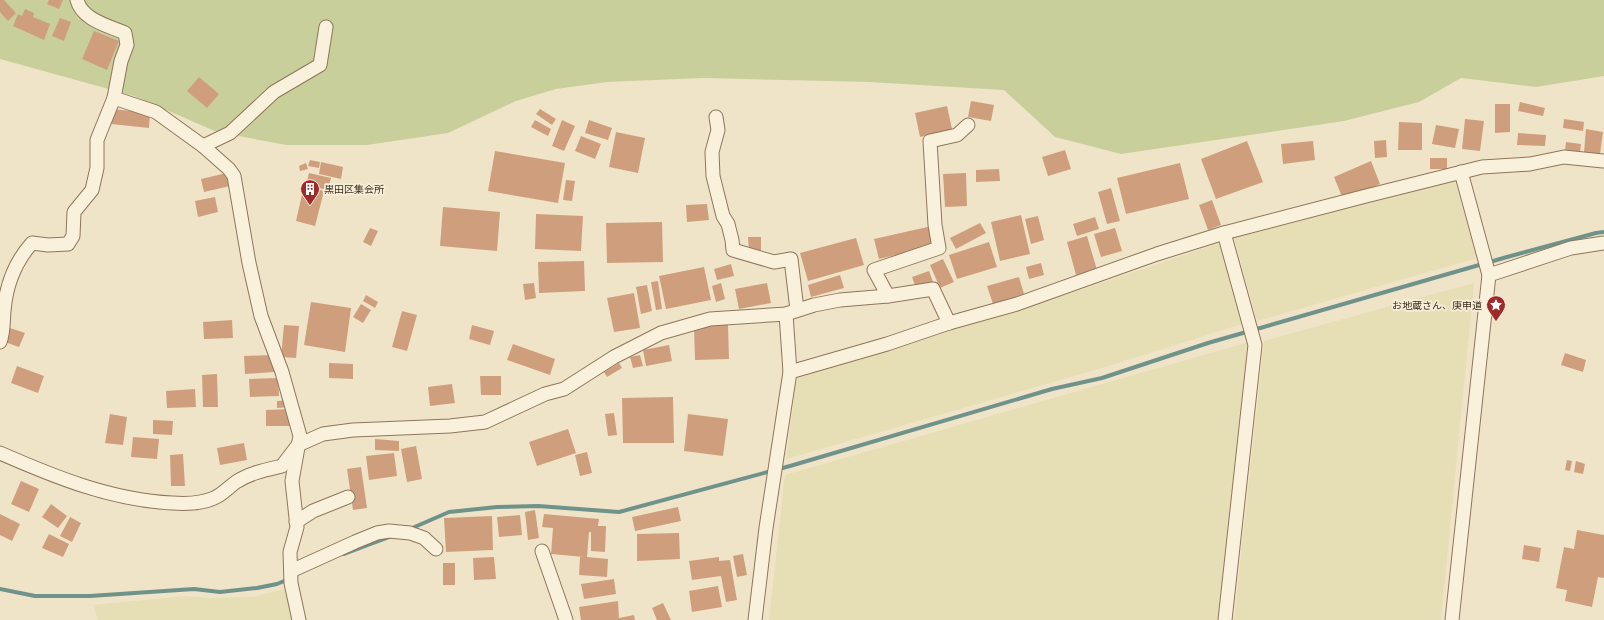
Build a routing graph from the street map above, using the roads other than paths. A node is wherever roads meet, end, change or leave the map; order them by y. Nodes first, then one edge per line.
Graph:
1 (77, 0) edge
2 (326, 27) dead end
3 (114, 98) junction
4 (716, 117) dead end
5 (968, 125) dead end
6 (203, 146) junction
7 (1603, 162) edge
8 (1461, 172) junction
9 (1224, 233) junction
10 (1604, 242) edge
11 (1489, 274) junction
12 (888, 296) junction
13 (791, 312) junction
14 (949, 322) junction
15 (0, 342) edge
16 (790, 372) junction
17 (298, 445) junction
18 (0, 453) edge
19 (348, 498) dead end
20 (296, 522) junction
21 (436, 549) dead end
22 (542, 551) dead end
23 (291, 577) junction
24 (299, 620) edge
25 (566, 620) edge
26 (755, 620) edge
27 (1225, 620) edge
28 (1452, 620) edge

1 - 3 street
2 - 6 street
3 - 6 street
3 - 15 street
4 - 13 street
5 - 12 street
6 - 17 street
7 - 8 street
8 - 9 street
8 - 11 street
9 - 14 street
9 - 27 street
10 - 11 street
11 - 28 street
12 - 13 street
12 - 14 street
13 - 16 street
13 - 17 street
14 - 16 street
16 - 26 street
17 - 18 street
17 - 20 street
19 - 20 street
20 - 23 street
21 - 23 street
22 - 25 street
23 - 24 street

